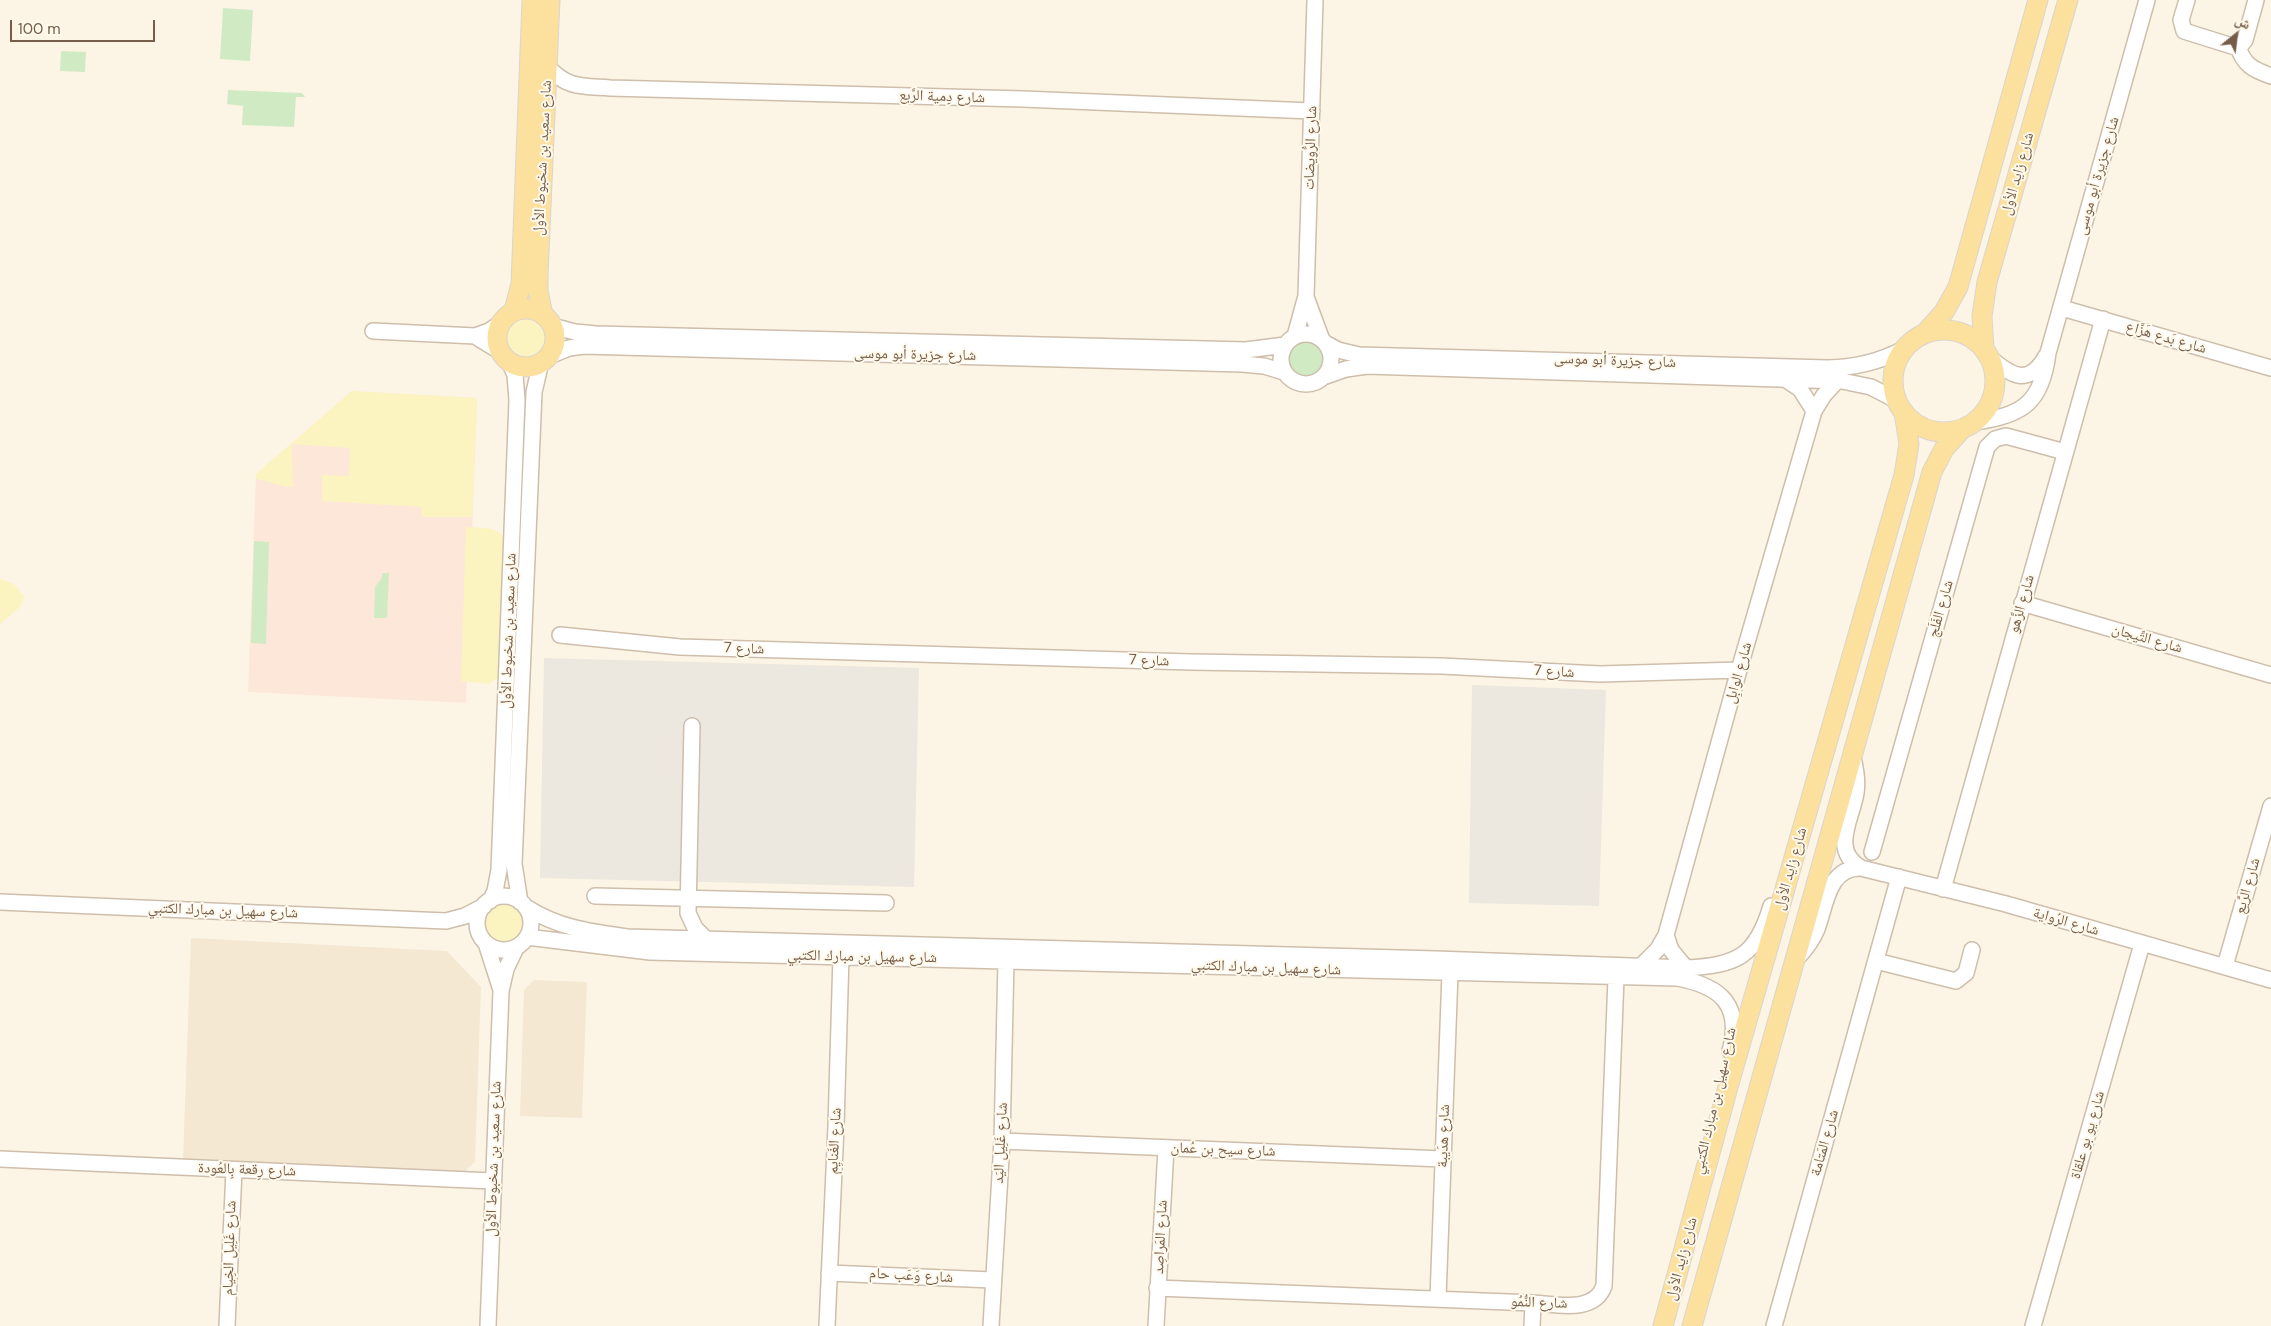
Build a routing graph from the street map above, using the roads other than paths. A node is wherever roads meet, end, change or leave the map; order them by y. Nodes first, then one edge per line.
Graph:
1 (532, 0) edge
2 (550, 0) edge
3 (1315, 0) edge
4 (2038, 0) edge
5 (2068, 0) edge
6 (2147, 0) edge
7 (2187, 0) edge
8 (2256, 0) edge
9 (2238, 46) junction
10 (547, 66) junction
11 (2271, 76) edge
12 (571, 85) junction
13 (546, 104) junction
14 (1312, 111) junction
15 (1306, 296) junction
16 (2062, 308) junction
17 (508, 317) junction
18 (2103, 319) junction
19 (548, 320) junction
20 (373, 331) dead end
21 (1925, 333) junction
22 (475, 336) junction
23 (1290, 340) junction
24 (1324, 341) junction
25 (1904, 349) junction
26 (1986, 353) junction
27 (2048, 353) junction
28 (505, 356) junction
29 (544, 360) junction
30 (2271, 368) edge
31 (1284, 372) junction
32 (1326, 376) junction
33 (1785, 379) junction
34 (1837, 381) junction
35 (1900, 406) junction
36 (1814, 411) junction
37 (1968, 425) junction
38 (2065, 452) junction
39 (2022, 603) junction
40 (560, 635) dead end
41 (1739, 670) junction
42 (2271, 675) edge
43 (692, 726) dead end
44 (1853, 758) junction
45 (1817, 783) junction
46 (2271, 806) edge
47 (1872, 852) dead end
48 (1861, 868) junction
49 (1899, 878) junction
50 (1943, 889) junction
51 (595, 896) dead end
52 (0, 902) edge
53 (487, 903) junction
54 (886, 903) dead end
55 (523, 904) junction
56 (688, 906) junction
57 (446, 921) junction
58 (1666, 935) junction
59 (528, 937) junction
60 (670, 938) junction
61 (483, 939) junction
62 (707, 940) junction
63 (2142, 944) junction
64 (516, 948) junction
65 (1972, 950) dead end
66 (841, 956) junction
67 (1796, 958) junction
68 (1006, 960) junction
69 (1876, 961) junction
70 (2225, 966) junction
71 (1640, 967) junction
72 (1686, 968) junction
73 (1450, 973) junction
74 (1616, 978) junction
75 (2271, 980) edge
76 (501, 991) junction
77 (1002, 1142) junction
78 (1166, 1148) junction
79 (1443, 1159) junction
80 (0, 1160) edge
81 (234, 1170) junction
82 (493, 1181) junction
83 (1680, 1267) junction
84 (829, 1273) junction
85 (992, 1280) junction
86 (1158, 1288) junction
87 (1438, 1298) junction
88 (1533, 1303) junction
89 (227, 1326) edge
90 (488, 1326) edge
91 (827, 1326) edge
92 (991, 1326) edge
93 (1156, 1326) edge
94 (1532, 1326) edge
95 (1663, 1326) edge
96 (1692, 1326) edge
97 (1774, 1326) edge
98 (2033, 1326) edge

1 - 17 main road, شارع سعيد بن شخبوط الأول
2 - 10 main road, شارع سعيد بن شخبوط الأول
3 - 14 street, شارع الرُّويضات
4 - 21 main road, شارع زايد الأول
5 - 26 main road, شارع زايد الأول
6 - 16 street, شارع جزيرة أبو موسى
7 - 9 street
8 - 9 street
9 - 11 street
10 - 12 street
10 - 13 main road, شارع سعيد بن شخبوط الأول
12 - 13 street
12 - 14 street, شارع دِمية الرَّبع
13 - 19 main road, شارع سعيد بن شخبوط الأول
14 - 15 street, شارع الرُّويضات
15 - 23 street, شارع الرُّويضات
15 - 24 street, شارع الرُّويضات
16 - 18 street, شارع بَدع هَزَّاع
16 - 27 street, شارع جزيرة أبو موسى
17 - 19 main road
17 - 22 street
17 - 28 main road
18 - 30 street, شارع بَدع هَزَّاع
18 - 38 street, شارع الزَّهو
19 - 23 street, شارع جزيرة أبو موسى
19 - 29 main road
20 - 22 street
21 - 25 main road
21 - 26 main road
22 - 28 street
23 - 24 street
23 - 31 street
24 - 25 street, شارع جزيرة أبو موسى
24 - 32 street
25 - 35 main road
26 - 27 street, شارع جزيرة أبو موسى
26 - 37 main road
27 - 37 street, شارع جزيرة أبو موسى
28 - 29 main road
28 - 53 street, شارع سعيد بن شخبوط الأول
29 - 31 street, شارع جزيرة أبو موسى
29 - 55 street, شارع سعيد بن شخبوط الأول
31 - 32 street
32 - 33 street, شارع جزيرة أبو موسى
33 - 34 street, شارع جزيرة أبو موسى
33 - 36 street
34 - 35 street, شارع جزيرة أبو موسى
34 - 36 street, شارع الوابِل
35 - 37 main road
35 - 45 main road, شارع زايد الأول
36 - 41 street, شارع الوابِل
37 - 44 main road, شارع زايد الأول
38 - 39 street, شارع الزَّهو
38 - 47 street, شارع الفَلَج
39 - 42 street, شارع التِّيجان
39 - 50 street, شارع الزَّهو
40 - 41 street, شارع 7
41 - 58 street, شارع الوابِل
43 - 56 street
44 - 48 street
44 - 67 main road, شارع زايد الأول
45 - 72 street, شارع سهيل بن مبارك الكتبي
45 - 83 main road, شارع زايد الأول
46 - 70 street, شارع الرِّيع
48 - 49 street, شارع الرُواية
48 - 67 street
49 - 50 street, شارع الرُواية
49 - 69 street, شارع المَتامة
50 - 63 street, شارع الرُواية
51 - 56 street
52 - 57 street, شارع سهيل بن مبارك الكتبي
53 - 55 street
53 - 57 street, شارع سهيل بن مبارك الكتبي
53 - 61 street
54 - 56 street
55 - 59 street
55 - 60 street, شارع سهيل بن مبارك الكتبي
56 - 60 street
56 - 62 street
57 - 61 street, شارع سهيل بن مبارك الكتبي
58 - 71 street, شارع الوابِل
58 - 72 street
59 - 64 street
59 - 66 street, شارع سهيل بن مبارك الكتبي
60 - 62 street, شارع سهيل بن مبارك الكتبي
61 - 64 street
61 - 76 street, شارع سعيد بن شخبوط الأول
62 - 71 street, شارع سهيل بن مبارك الكتبي
63 - 70 street, شارع الرُواية
63 - 98 street, شارع يو بو علقاة
64 - 76 street, شارع سعيد بن شخبوط الأول
65 - 69 street
66 - 68 street, شارع سهيل بن مبارك الكتبي
66 - 84 street, شارع الغَنايِم
67 - 96 main road, شارع زايد الأول
68 - 73 street, شارع سهيل بن مبارك الكتبي
68 - 77 street, شارع غَلِيل اليَد
69 - 97 street, شارع المَتامة
70 - 75 street, شارع الرُواية
71 - 72 street, شارع سهيل بن مبارك الكتبي
73 - 74 street, شارع سهيل بن مبارك الكتبي
73 - 79 street, شارع هدَيبة
74 - 83 street, شارع سهيل بن مبارك الكتبي
74 - 88 street, شارع النُّمُو
76 - 82 street, شارع سعيد بن شخبوط الأول
77 - 78 street, شارع سيح بن عُمان
77 - 85 street, شارع غَلِيل اليَد
78 - 79 street, شارع سيح بن عُمان
78 - 86 street, شارع المَراصِد
79 - 87 street, شارع هدَيبة
80 - 81 street, شارع رِقعة بِالعُودة
81 - 82 street, شارع رِقعة بِالعُودة
81 - 89 street, شارع غَلِيل الخِيام
82 - 90 street, شارع سعيد بن شخبوط الأول
83 - 95 main road, شارع زايد الأول
84 - 85 street, شارع وَعَب حام
84 - 91 street, شارع الغَنايِم
85 - 92 street, شارع غَلِيل اليَد
86 - 87 street, شارع النُّمُو
86 - 93 street, شارع المَراصِد
87 - 88 street, شارع النُّمُو
88 - 94 street

